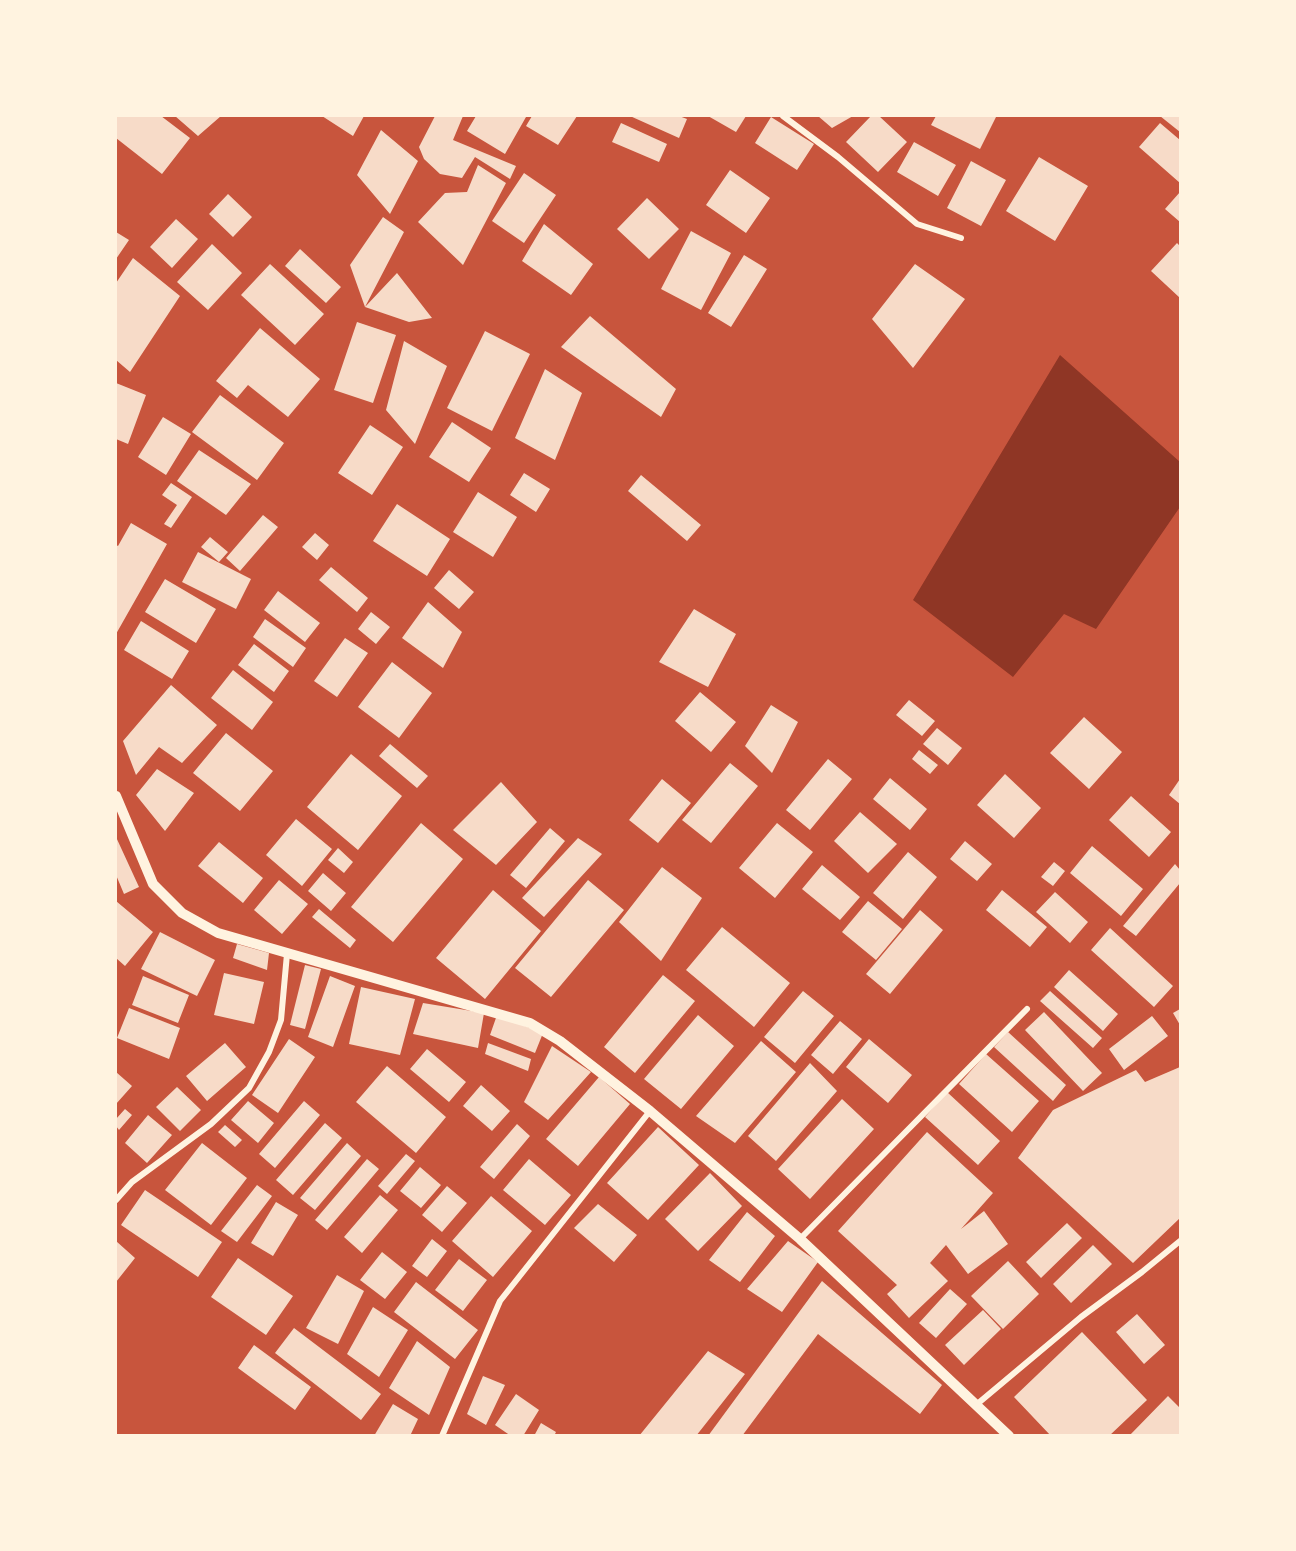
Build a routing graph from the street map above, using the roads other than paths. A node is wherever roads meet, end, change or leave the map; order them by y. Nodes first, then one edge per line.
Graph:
1 (783, 116) edge
2 (961, 238) dead end
3 (116, 796) edge
4 (287, 954) junction
5 (1027, 1010) dead end
6 (650, 1111) junction
7 (116, 1200) edge
8 (800, 1239) junction
9 (1180, 1241) edge
10 (976, 1405) junction
11 (442, 1436) edge
12 (1009, 1436) edge

1 - 2 street
3 - 4 street
4 - 6 street
4 - 7 street
5 - 8 street
6 - 8 street
6 - 11 street
8 - 10 street
9 - 10 street
10 - 12 street

